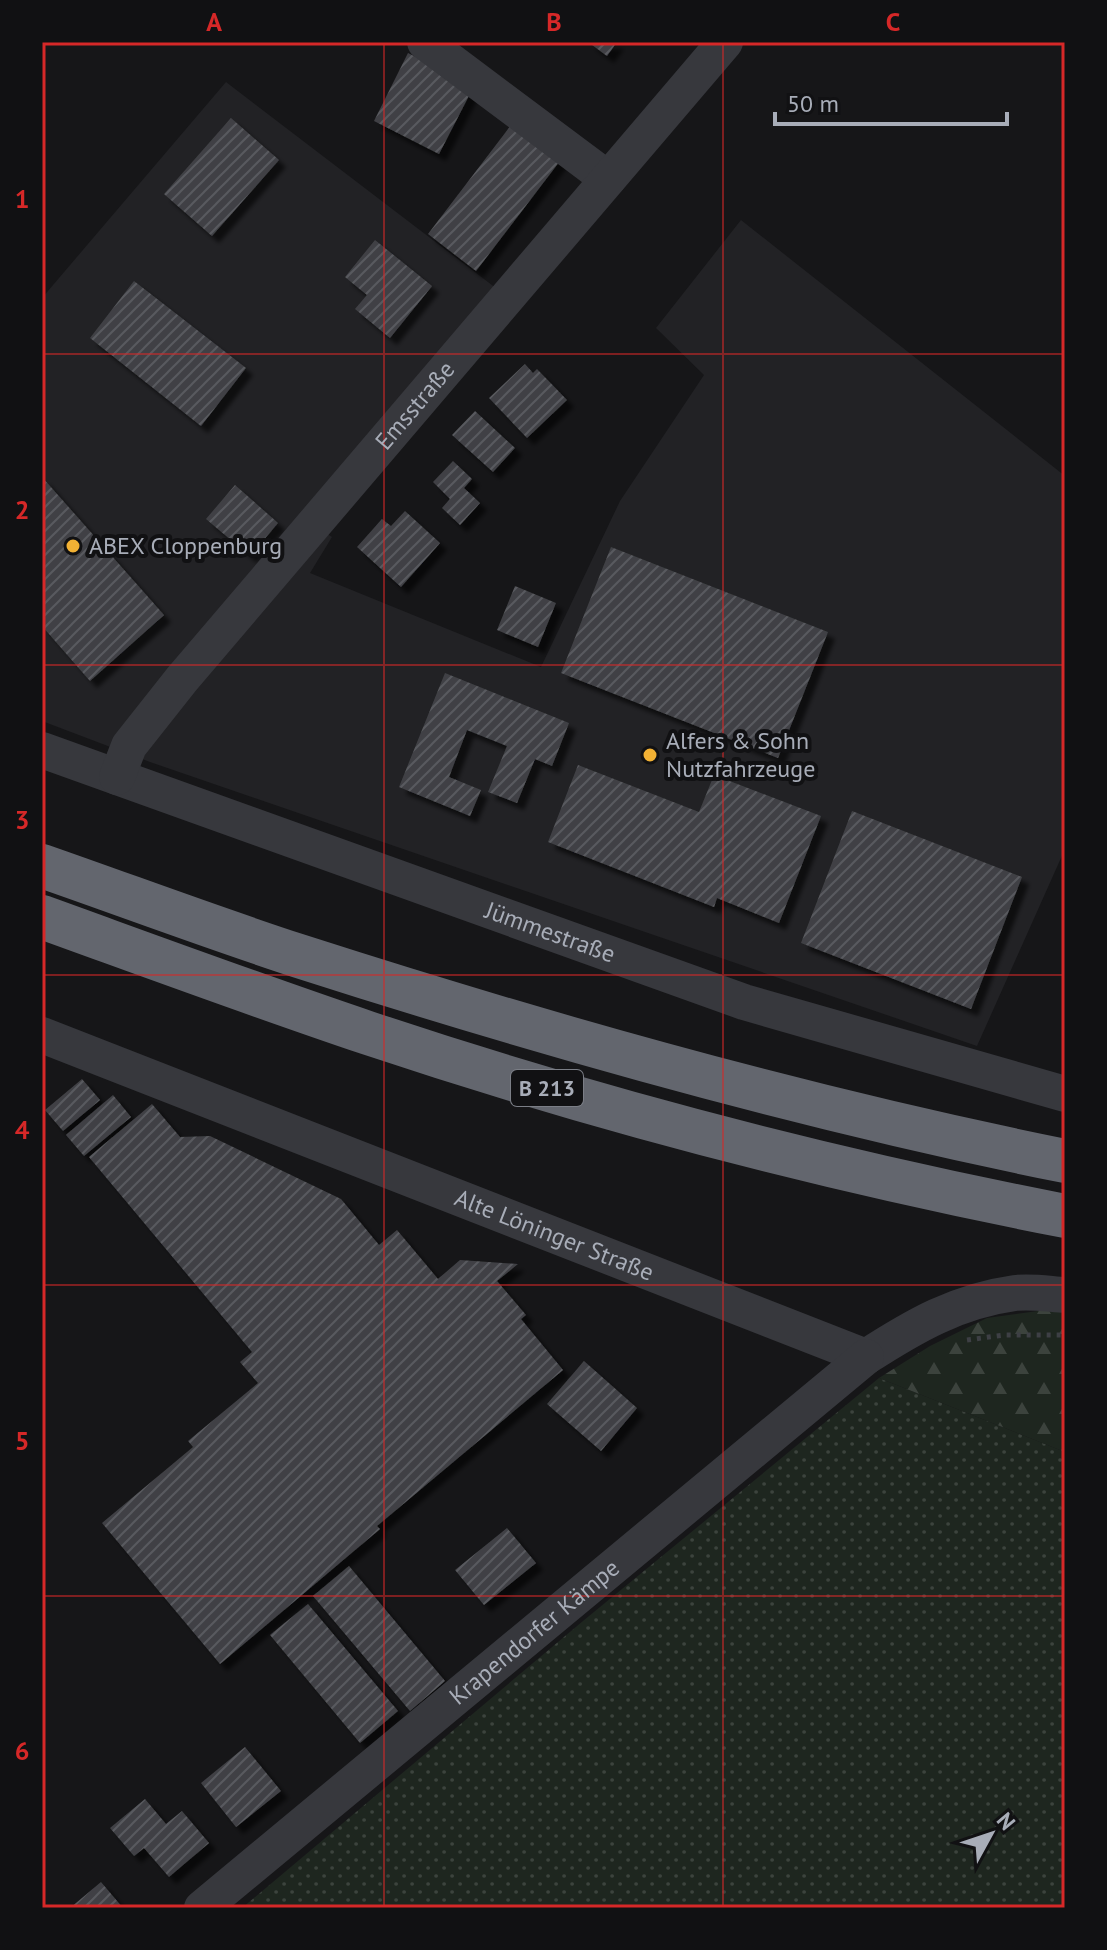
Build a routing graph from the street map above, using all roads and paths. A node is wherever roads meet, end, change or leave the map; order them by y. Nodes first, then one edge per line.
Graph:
1 (425, 42) edge
2 (725, 42) edge
3 (608, 179) junction
4 (42, 750) edge
5 (117, 777) junction
6 (42, 866) edge
7 (42, 917) edge
8 (42, 1035) edge
9 (1065, 1094) edge
10 (1065, 1142) edge
11 (1001, 1148) junction
12 (1065, 1161) edge
13 (1065, 1216) edge
14 (1065, 1295) edge
15 (927, 1321) junction
16 (1065, 1335) edge
17 (866, 1357) junction
18 (202, 1908) edge

1 - 3 street
2 - 3 street, Emsstraße
3 - 5 street, Emsstraße
4 - 5 street, Jümmestraße
5 - 9 street, Jümmestraße
6 - 11 highway, B 213
7 - 13 highway, B 213
8 - 17 street, Alte Löninger Straße
10 - 11 highway, B 213
11 - 12 highway, B 213
14 - 15 street
15 - 16 path
15 - 17 street
17 - 18 street, Krapendorfer Kämpe

